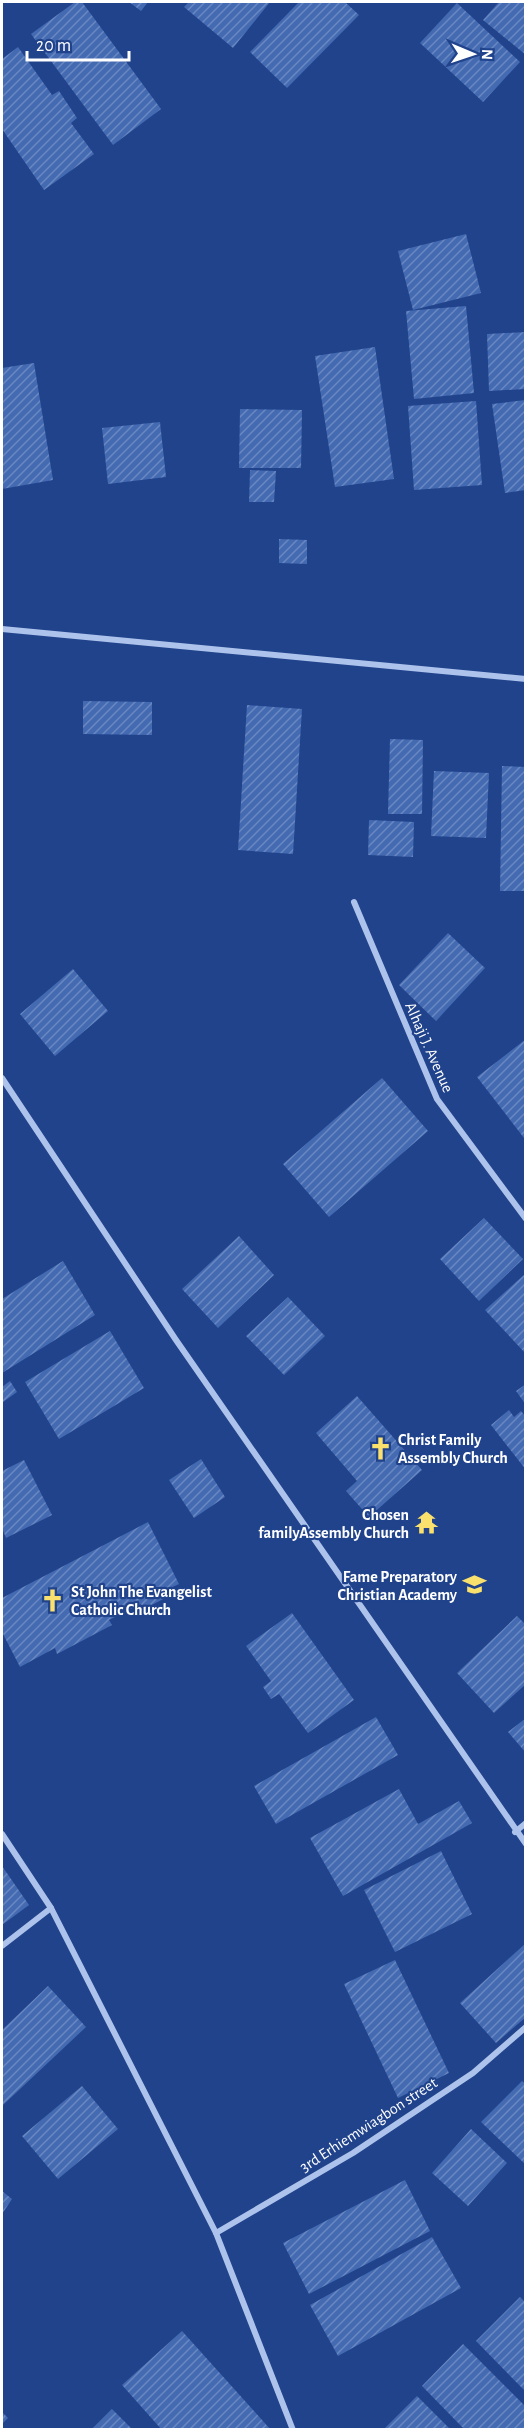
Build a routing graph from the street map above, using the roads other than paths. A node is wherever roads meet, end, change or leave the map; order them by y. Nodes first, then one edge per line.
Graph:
1 (2, 629) edge
2 (525, 679) edge
3 (354, 902) dead end
4 (2, 1078) edge
5 (525, 1219) edge
6 (525, 1822) edge
7 (515, 1833) junction
8 (2, 1834) edge
9 (525, 1844) edge
10 (51, 1908) junction
11 (2, 1946) edge
12 (525, 2027) edge
13 (216, 2233) junction
14 (293, 2430) edge

1 - 2 street
3 - 5 street, Alhaji J. Avenue
4 - 7 street
6 - 7 street
7 - 9 street
8 - 10 street
10 - 11 street
10 - 13 street
12 - 13 street, 3rd Erhiemwiagbon street
13 - 14 street

